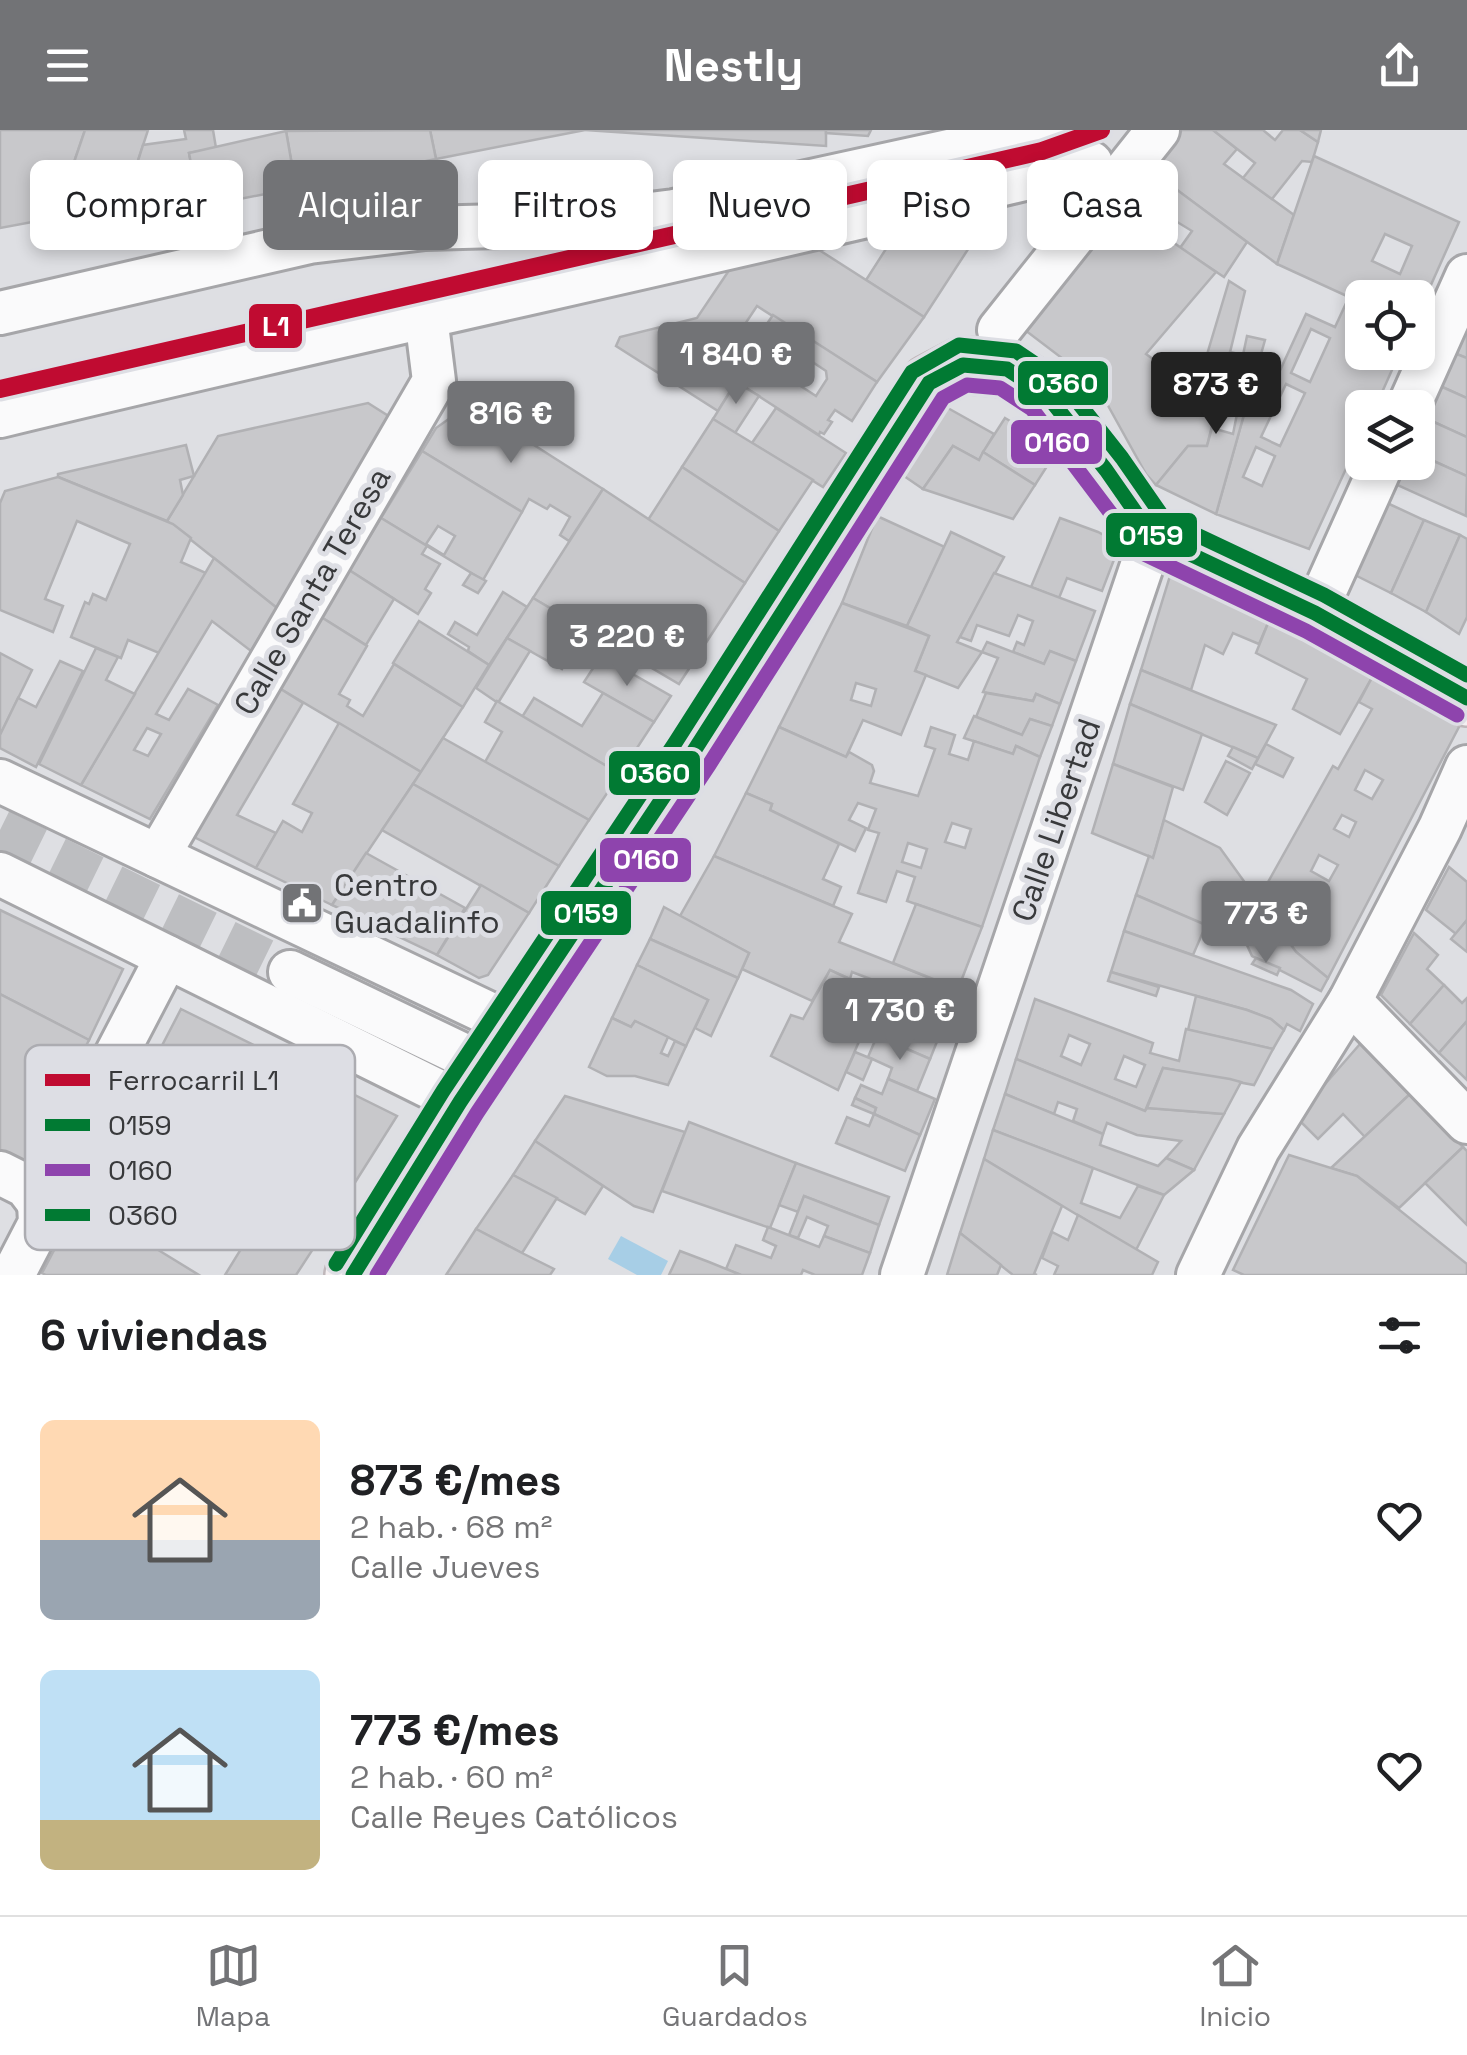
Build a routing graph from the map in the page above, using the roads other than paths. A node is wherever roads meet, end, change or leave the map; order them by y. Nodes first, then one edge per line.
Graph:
1 (1045, 130) edge
2 (1158, 130) edge
3 (969, 139) edge
4 (1086, 147) edge
5 (1467, 276) edge
6 (0, 313) edge
7 (426, 317) junction
8 (981, 347) junction
9 (1416, 390) edge
10 (0, 416) edge
11 (1375, 480) edge
12 (1152, 536) junction
13 (1315, 614) junction
14 (1467, 698) edge
15 (1467, 767) edge
16 (0, 781) edge
17 (1453, 840) edge
18 (158, 856) junction
19 (0, 874) edge
20 (166, 957) junction
21 (290, 972) tunnel mouth
22 (1350, 1001) junction
23 (120, 1045) edge
24 (485, 1064) junction
25 (1467, 1122) edge
26 (0, 1173) edge
27 (25, 1186) edge
28 (25, 1250) edge
29 (12, 1275) edge
30 (353, 1275) edge
31 (902, 1275) edge
32 (1198, 1275) edge

1 - 3 street
2 - 8 street
3 - 6 street
4 - 7 street
4 - 8 street
5 - 9 street
7 - 10 street
7 - 18 street, Calle Santa Teresa
8 - 12 main road
8 - 24 main road
11 - 13 street
12 - 13 main road
12 - 31 street, Calle Libertad
13 - 14 main road
15 - 17 street
16 - 18 street
17 - 22 street
18 - 24 street
19 - 20 street
20 - 23 street
20 - 24 street
21 - 24 street
22 - 25 street
22 - 32 street
24 - 30 main road
26 - 27 street
28 - 29 street

